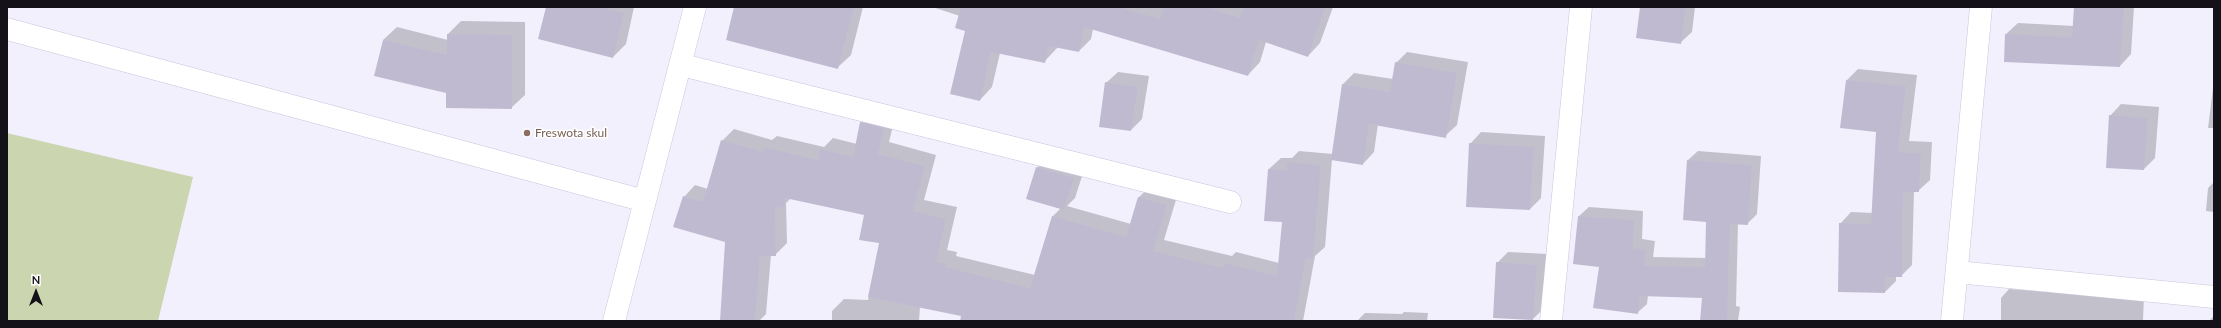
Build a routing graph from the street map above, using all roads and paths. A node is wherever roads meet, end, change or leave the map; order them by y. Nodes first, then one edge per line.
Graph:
1 (695, 7) edge
2 (1581, 7) edge
3 (1981, 7) edge
4 (7, 29) edge
5 (682, 64) junction
6 (645, 201) junction
7 (1230, 202) dead end
8 (1957, 272) junction
9 (2214, 297) edge
10 (617, 320) edge
11 (1551, 321) edge
12 (1952, 321) edge

1 - 5 street
2 - 11 street
3 - 8 street
4 - 6 street
5 - 6 street
5 - 7 street
6 - 10 street
8 - 9 street
8 - 12 street

